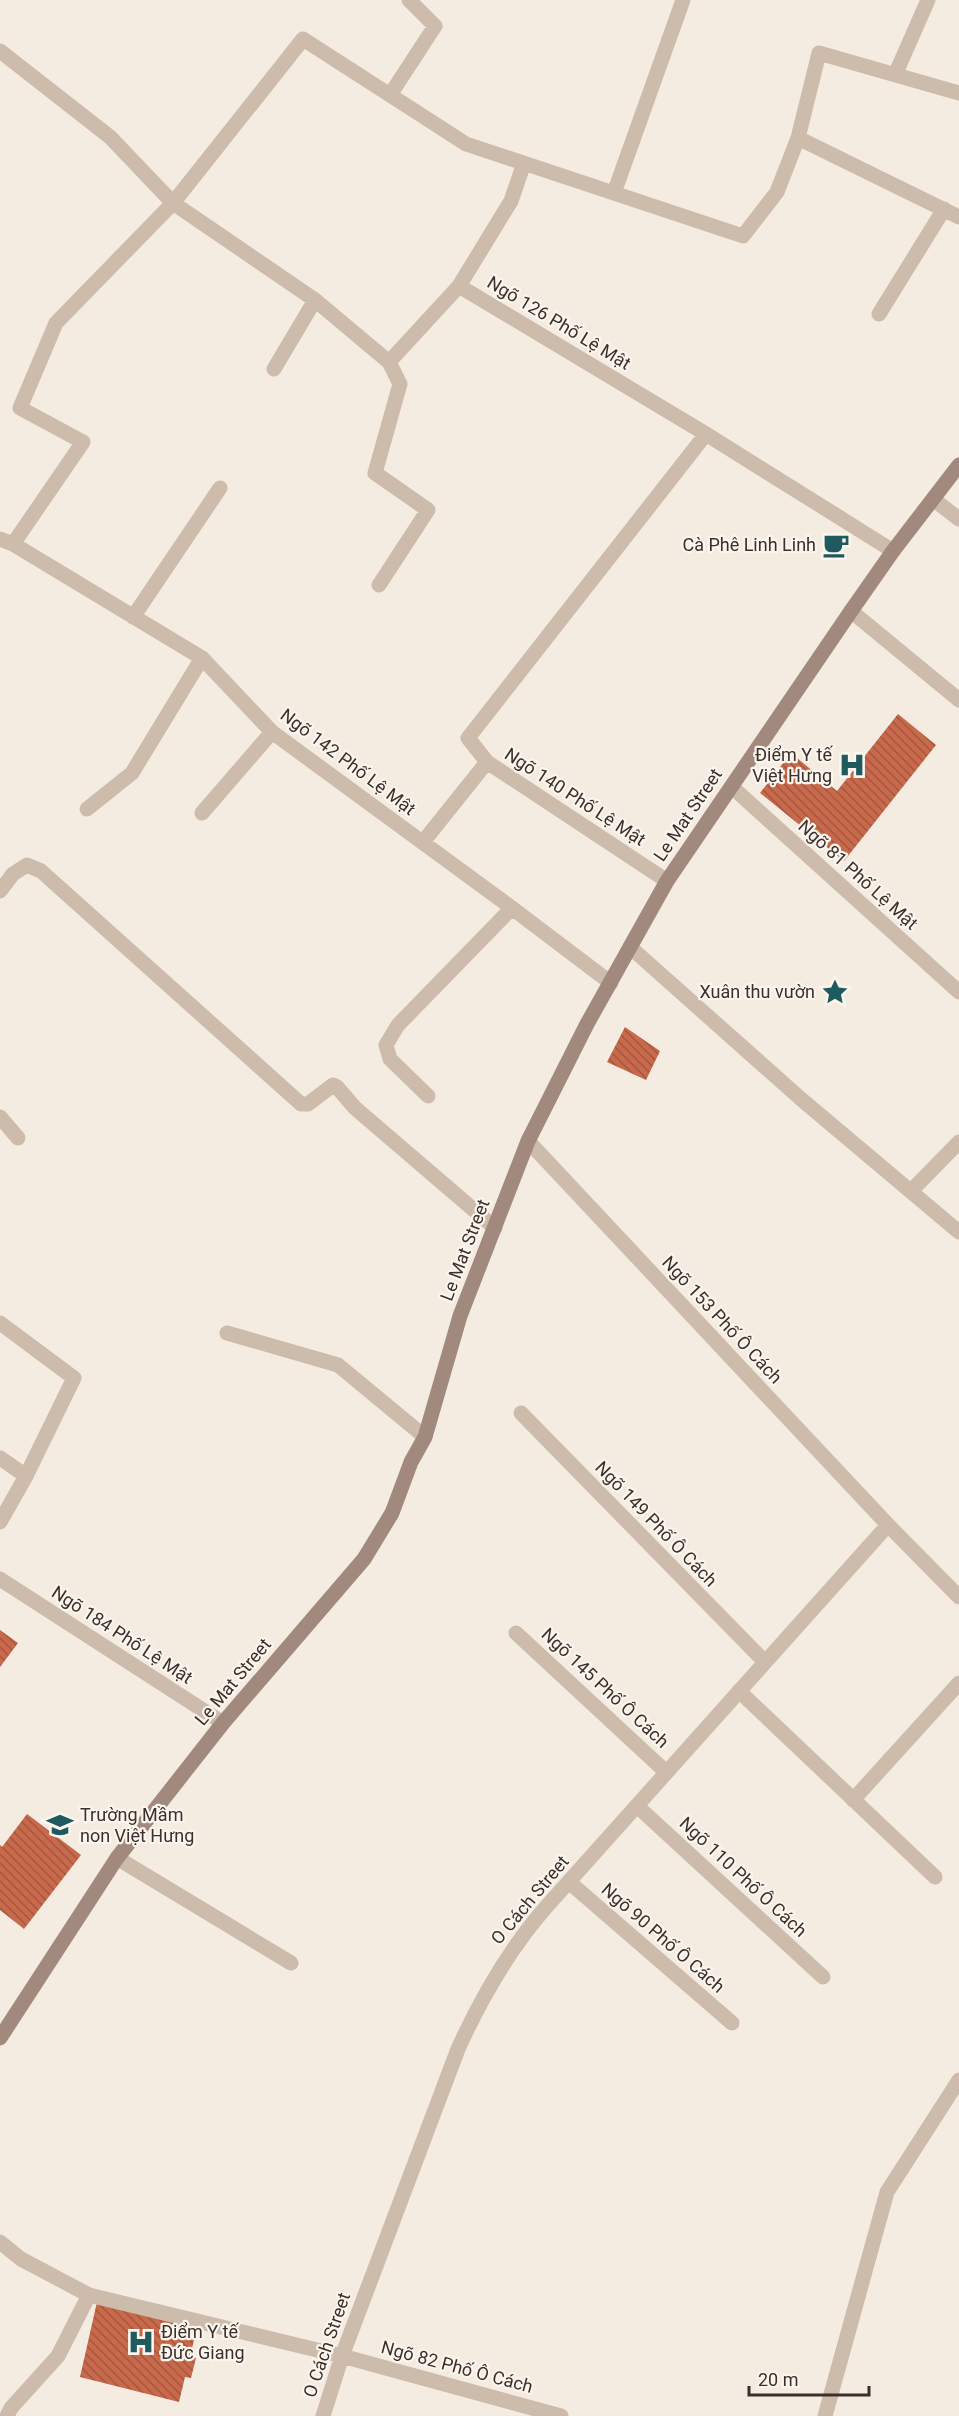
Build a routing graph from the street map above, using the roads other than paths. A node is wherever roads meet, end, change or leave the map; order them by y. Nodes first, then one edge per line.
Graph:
1 (409, 0) edge
2 (683, 0) edge
3 (928, 0) edge
4 (0, 51) edge
5 (895, 75) junction
6 (959, 93) edge
7 (390, 95) junction
8 (798, 138) junction
9 (524, 163) junction
10 (614, 193) junction
11 (173, 203) junction
12 (944, 209) junction
13 (959, 217) edge
14 (459, 286) junction
15 (315, 300) junction
16 (879, 314) dead end
17 (389, 362) junction
18 (274, 369) dead end
19 (706, 434) junction
20 (959, 465) edge
21 (220, 488) dead end
22 (933, 500) junction
23 (959, 519) edge
24 (6, 542) edge
25 (892, 551) junction
26 (379, 585) dead end
27 (851, 610) junction
28 (133, 617) junction
29 (202, 658) junction
30 (959, 700) edge
31 (272, 732) junction
32 (487, 762) junction
33 (732, 787) junction
34 (87, 810) dead end
35 (202, 813) dead end
36 (423, 842) junction
37 (667, 881) junction
38 (0, 891) edge
39 (512, 908) junction
40 (630, 947) junction
41 (611, 983) junction
42 (959, 992) edge
43 (428, 1096) dead end
44 (0, 1117) edge
45 (18, 1138) dead end
46 (528, 1141) junction
47 (959, 1142) edge
48 (911, 1191) junction
49 (495, 1228) junction
50 (959, 1232) edge
51 (0, 1323) edge
52 (227, 1333) dead end
53 (521, 1413) dead end
54 (425, 1437) junction
55 (0, 1458) edge
56 (26, 1476) junction
57 (0, 1522) edge
58 (888, 1525) junction
59 (0, 1579) edge
60 (959, 1597) edge
61 (516, 1633) dead end
62 (765, 1662) junction
63 (959, 1683) edge
64 (739, 1691) junction
65 (223, 1723) junction
66 (666, 1772) junction
67 (853, 1800) junction
68 (637, 1806) junction
69 (117, 1858) junction
70 (935, 1877) dead end
71 (569, 1882) junction
72 (291, 1963) dead end
73 (823, 1977) dead end
74 (732, 2023) dead end
75 (0, 2038) edge
76 (959, 2080) edge
77 (0, 2242) edge
78 (89, 2295) junction
79 (342, 2356) junction
80 (7, 2416) edge
81 (323, 2416) edge
82 (561, 2416) edge
83 (825, 2416) edge

1 - 7 street
2 - 10 street
3 - 5 street
4 - 11 street
5 - 6 street
5 - 8 street
7 - 9 street
7 - 11 street
8 - 10 street
8 - 12 street
9 - 10 street
9 - 14 street
11 - 15 street
11 - 24 street
12 - 13 street
12 - 16 street
14 - 17 street, Ngõ 126 Phố Lệ Mật
14 - 19 street, Ngõ 126 Phố Lệ Mật
15 - 17 street
15 - 18 street
17 - 26 street
19 - 25 street, Ngõ 126 Phố Lệ Mật
19 - 32 street
20 - 22 street, Le Mat Street
21 - 28 street
22 - 23 street
22 - 25 street, Le Mat Street
24 - 28 street, Ngõ 142 Phố Lệ Mật
25 - 27 street, Le Mat Street
27 - 30 street
27 - 33 street, Le Mat Street
28 - 29 street, Ngõ 142 Phố Lệ Mật
29 - 31 street, Ngõ 142 Phố Lệ Mật
29 - 34 street
31 - 35 street
31 - 36 street, Ngõ 142 Phố Lệ Mật
32 - 36 street, Ngõ 140 Phố Lệ Mật
32 - 37 street, Ngõ 140 Phố Lệ Mật
33 - 37 street, Le Mat Street
33 - 42 street, Ngõ 81 Phố Lệ Mật
36 - 39 street, Ngõ 142 Phố Lệ Mật
37 - 40 street, Le Mat Street
38 - 49 street
39 - 41 street, Ngõ 142 Phố Lệ Mật
39 - 43 street
40 - 41 street, Le Mat Street
40 - 48 street
41 - 46 street, Le Mat Street
44 - 45 street
46 - 49 street, Le Mat Street
46 - 58 street, Ngõ 153 Phố Ô Cách
47 - 48 street
48 - 50 street
49 - 54 street, Le Mat Street
51 - 56 street
52 - 54 street
53 - 62 street, Ngõ 149 Phố Ô Cách
54 - 65 street, Le Mat Street
55 - 56 street
56 - 57 street
58 - 60 street, Ngõ 153 Phố Ô Cách
58 - 62 street, O Cách Street
59 - 65 street, Ngõ 184 Phố Lệ Mật
61 - 66 street, Ngõ 145 Phố Ô Cách
62 - 64 street, O Cách Street
63 - 67 street
64 - 66 street, O Cách Street
64 - 67 street
65 - 69 street, Le Mat Street
66 - 68 street, O Cách Street
67 - 70 street
68 - 71 street, O Cách Street
68 - 73 street, Ngõ 110 Phố Ô Cách
69 - 72 street
69 - 75 street, Le Mat Street
71 - 74 street, Ngõ 90 Phố Ô Cách
71 - 79 street, O Cách Street
76 - 83 street
77 - 78 street, Ngõ 82 Phố Ô Cách
78 - 79 street, Ngõ 82 Phố Ô Cách
78 - 80 street
79 - 81 street, O Cách Street
79 - 82 street, Ngõ 82 Phố Ô Cách

